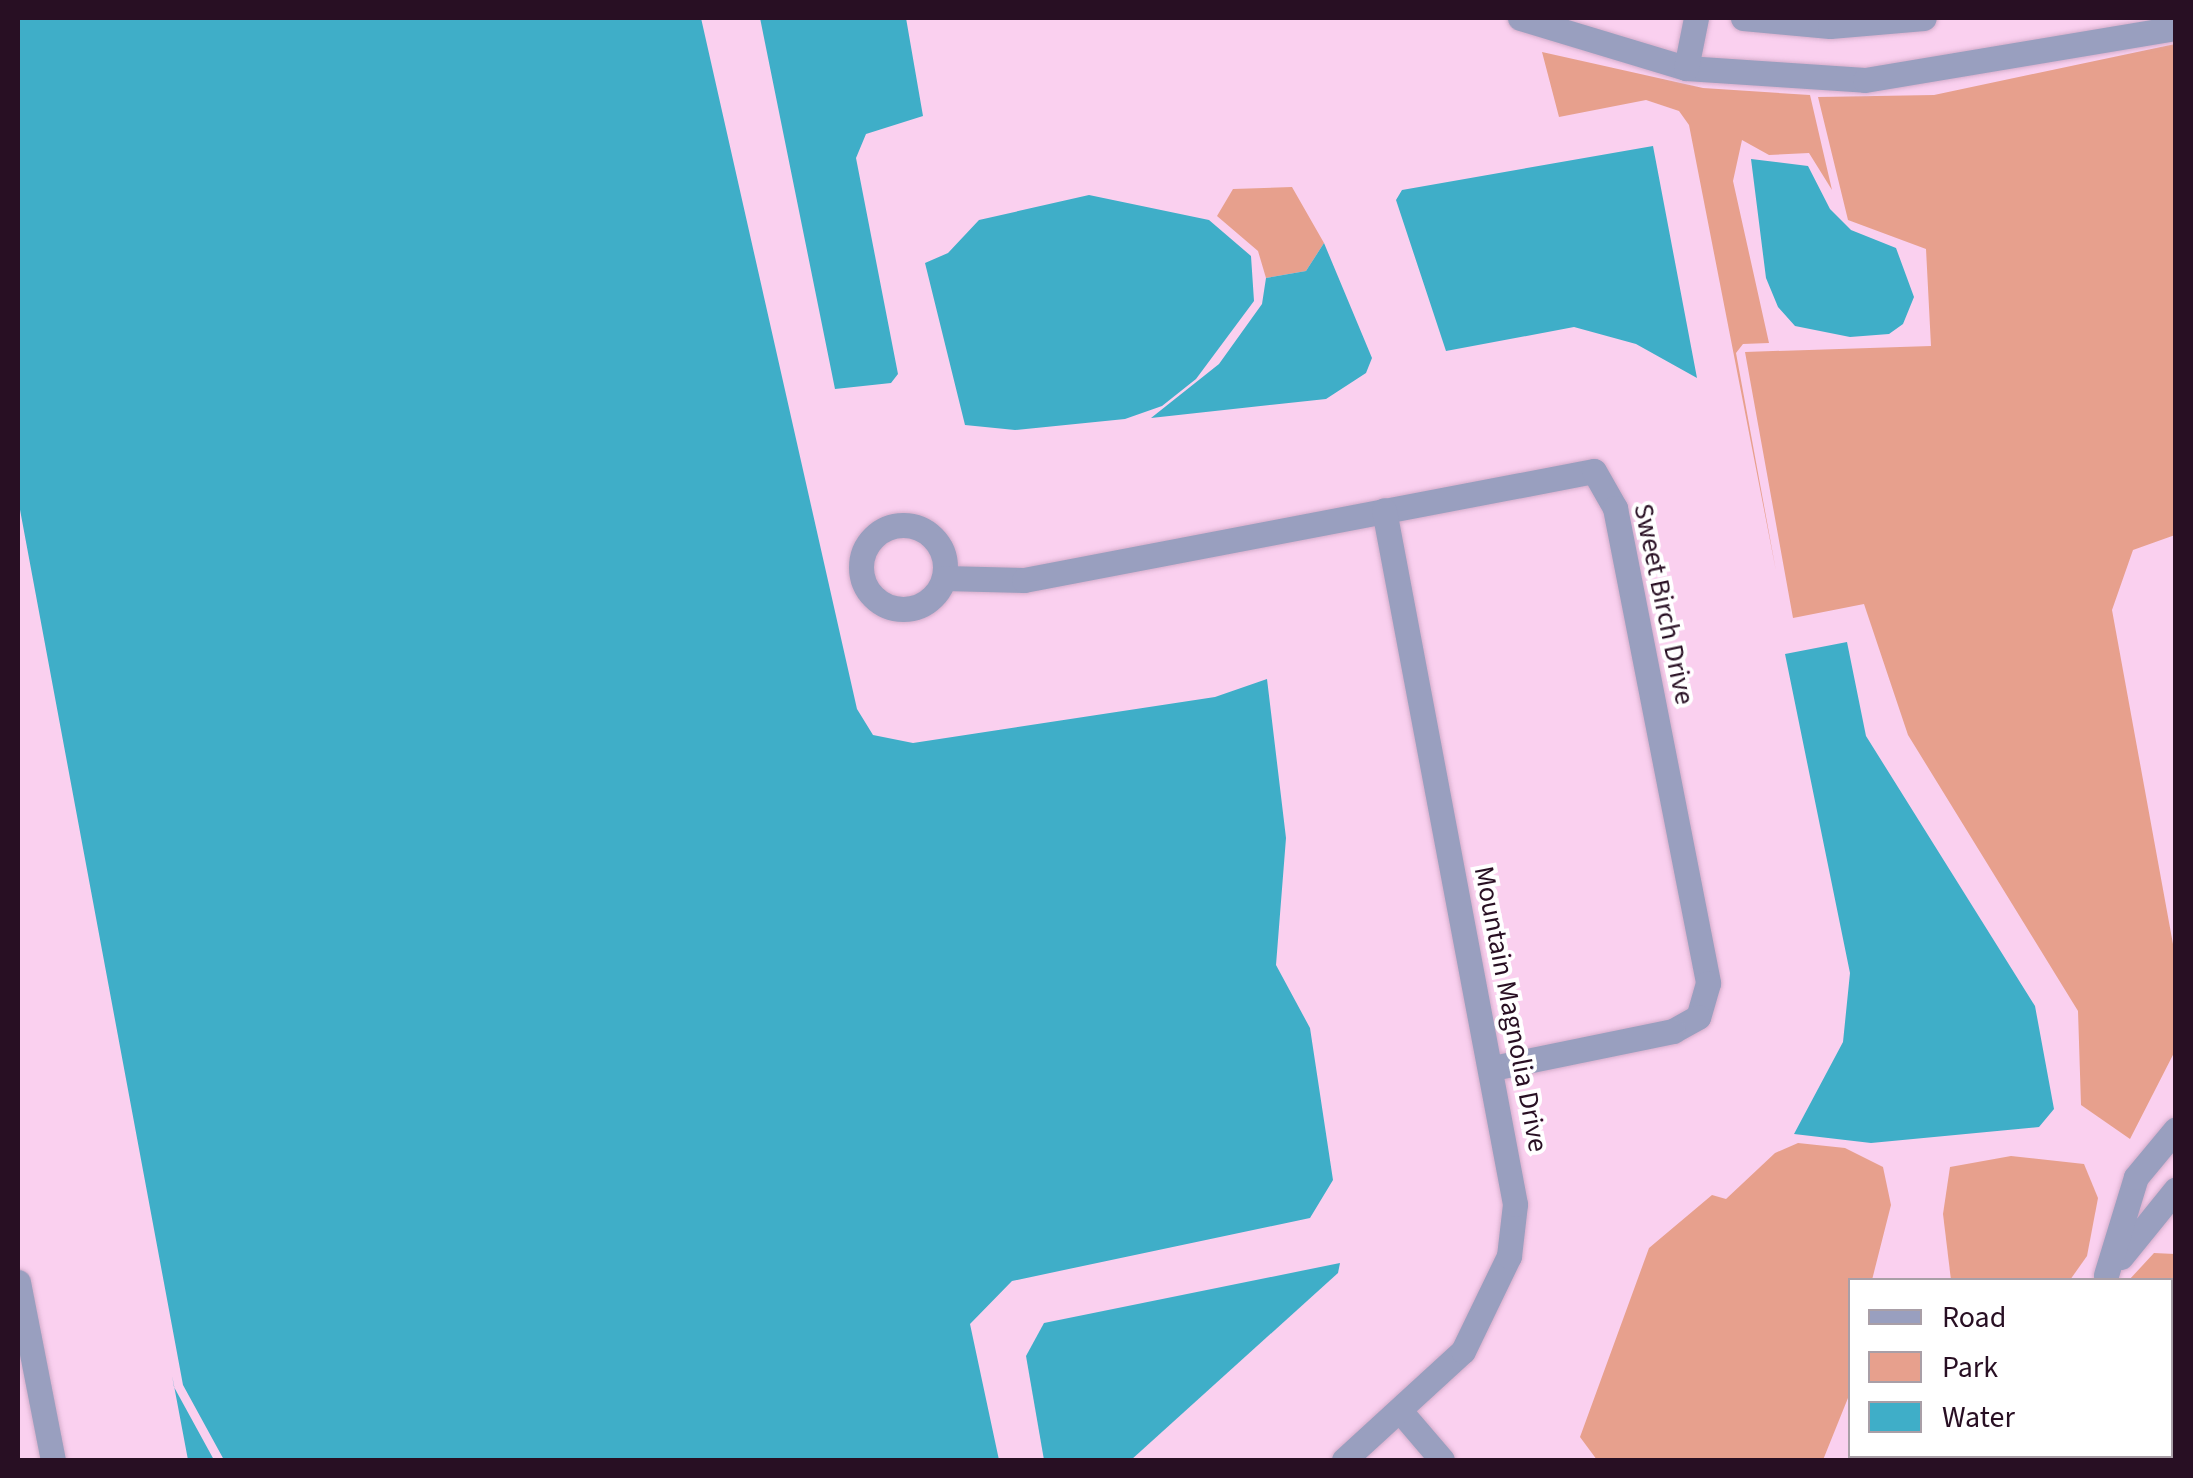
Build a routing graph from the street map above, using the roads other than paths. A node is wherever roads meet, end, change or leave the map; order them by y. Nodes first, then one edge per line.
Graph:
1 (1520, 18) edge
2 (1696, 18) edge
3 (1743, 18) edge
4 (1924, 18) edge
5 (2176, 28) edge
6 (1686, 68) junction
7 (1384, 510) junction
8 (944, 578) dead end
9 (1493, 1068) junction
10 (2176, 1129) edge
11 (2176, 1189) edge
12 (2104, 1278) edge
13 (18, 1282) edge
14 (1400, 1412) junction
15 (52, 1460) edge
16 (1344, 1460) edge
17 (1442, 1460) edge

1 - 6 street
2 - 6 street
3 - 4 street
5 - 6 street
7 - 8 street, Sweet Birch Drive
7 - 9 street, Mountain Magnolia Drive
7 - 9 street, Sweet Birch Drive
9 - 14 street, Mountain Magnolia Drive
10 - 12 street
11 - 12 street
13 - 15 street
14 - 16 street, Mountain Magnolia Drive
14 - 17 street

